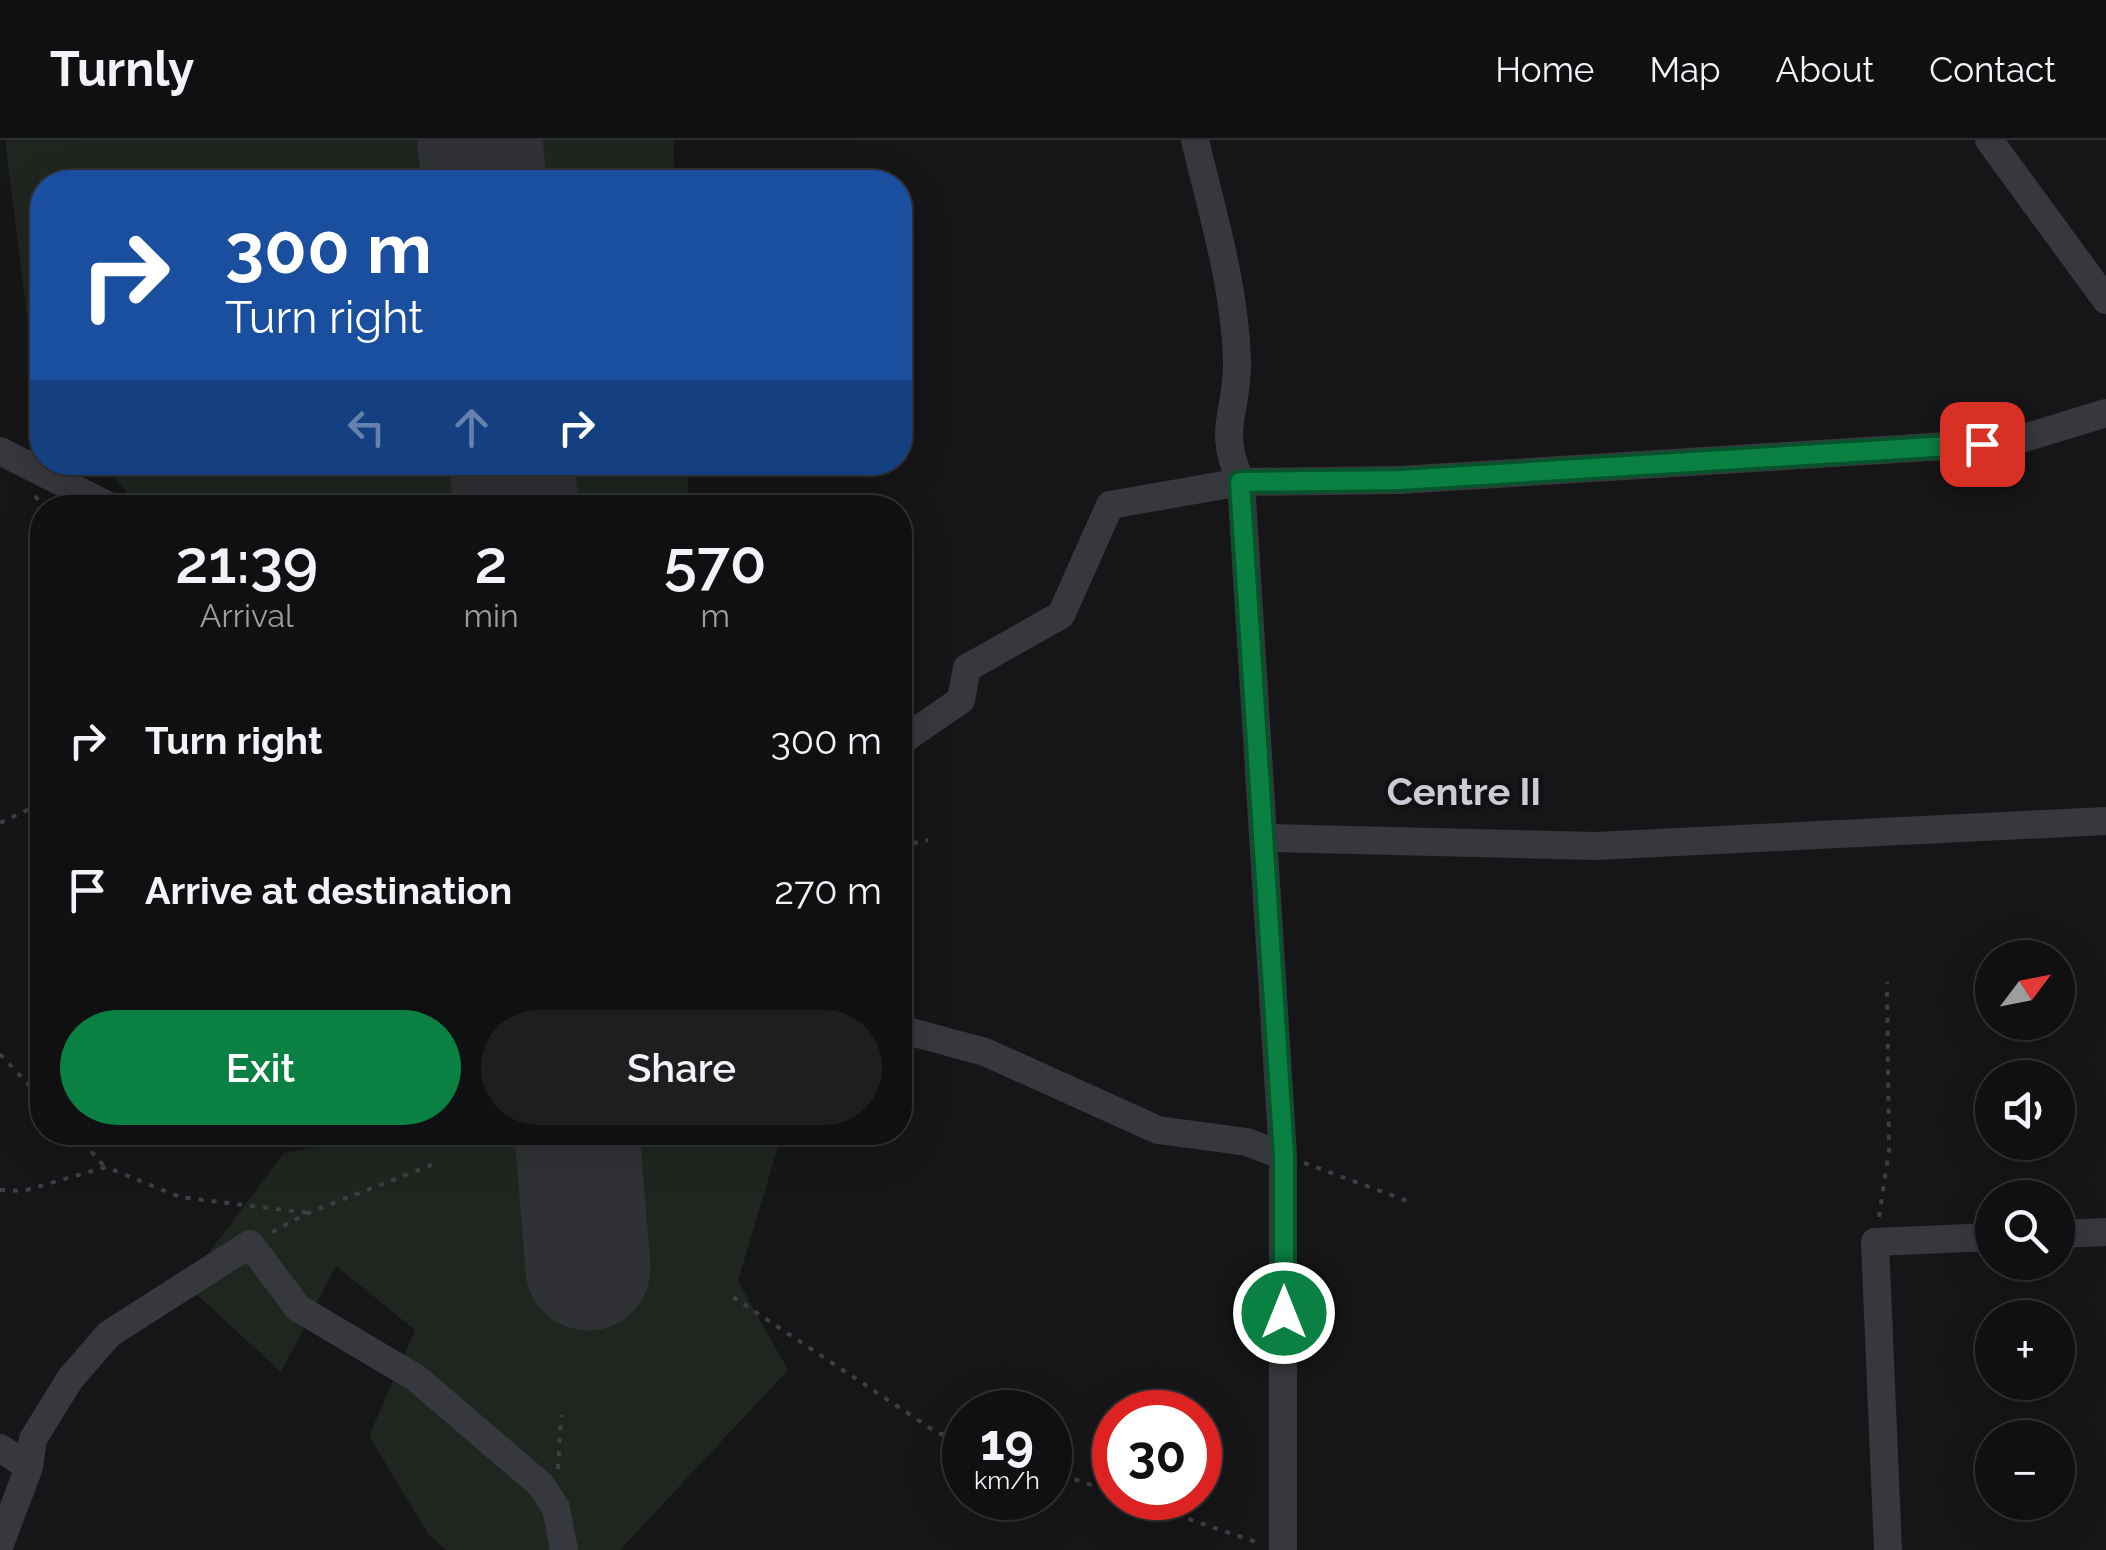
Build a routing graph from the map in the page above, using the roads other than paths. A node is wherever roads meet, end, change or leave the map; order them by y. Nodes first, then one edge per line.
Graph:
1 (1194, 140) edge
2 (1989, 140) edge
3 (2106, 300) edge
4 (2106, 413) edge
5 (0, 451) edge
6 (30, 466) edge
7 (48, 475) edge
8 (1240, 482) junction
9 (88, 495) edge
10 (912, 734) edge
11 (2106, 821) edge
12 (1266, 838) junction
13 (912, 1032) edge
14 (1284, 1156) junction
15 (2106, 1232) edge
16 (2075, 1233) edge
17 (1975, 1238) edge
18 (0, 1448) edge
19 (29, 1467) junction
20 (0, 1544) edge
21 (1273, 1547) edge
22 (564, 1550) edge
23 (1888, 1550) edge

1 - 8 street
2 - 3 street
4 - 8 street
5 - 6 street
7 - 9 street
8 - 10 street
8 - 12 street
11 - 12 street
12 - 14 street
13 - 14 street
14 - 21 street
15 - 16 street
17 - 23 street
18 - 19 street
19 - 20 street
19 - 22 street

